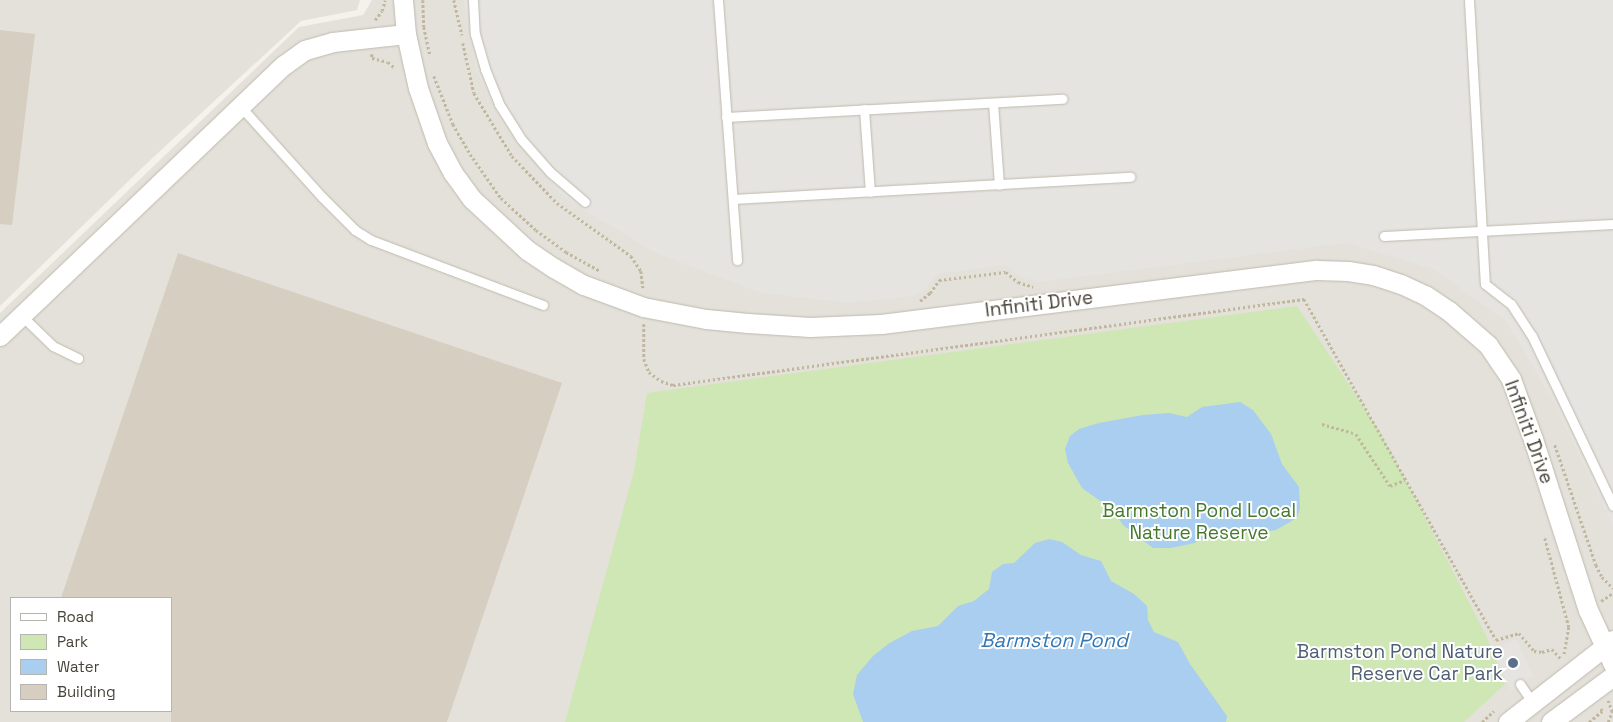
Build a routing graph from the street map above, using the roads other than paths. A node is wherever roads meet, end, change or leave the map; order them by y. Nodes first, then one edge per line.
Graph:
1 (403, 0) edge
2 (473, 0) edge
3 (718, 0) edge
4 (1469, 0) edge
5 (406, 34) junction
6 (1063, 99) dead end
7 (992, 102) junction
8 (241, 107) junction
9 (864, 109) junction
10 (726, 117) junction
11 (1130, 177) dead end
12 (999, 185) junction
13 (870, 192) junction
14 (733, 199) junction
15 (586, 202) dead end
16 (1613, 224) edge
17 (1482, 230) junction
18 (1384, 236) dead end
19 (737, 260) dead end
20 (543, 305) dead end
21 (22, 316) junction
22 (0, 336) edge
23 (78, 358) dead end
24 (1613, 506) edge
25 (1609, 643) edge
26 (1613, 664) edge
27 (1613, 676) edge
28 (1520, 684) dead end
29 (1532, 702) junction
30 (1508, 722) edge
31 (1551, 722) edge

1 - 5 street, Infiniti Drive
2 - 15 lane
3 - 10 lane
4 - 17 lane
5 - 8 street
5 - 25 street, Infiniti Drive
6 - 7 lane
7 - 9 lane
7 - 12 lane
8 - 20 lane
8 - 21 street
9 - 10 lane
9 - 13 lane
10 - 14 lane
11 - 12 lane
12 - 13 lane
13 - 14 lane
14 - 19 lane
16 - 17 lane
17 - 18 lane
17 - 24 lane
21 - 22 street
21 - 23 lane
25 - 26 street, Infiniti Drive
25 - 29 street
27 - 31 street
28 - 29 lane
29 - 30 street

